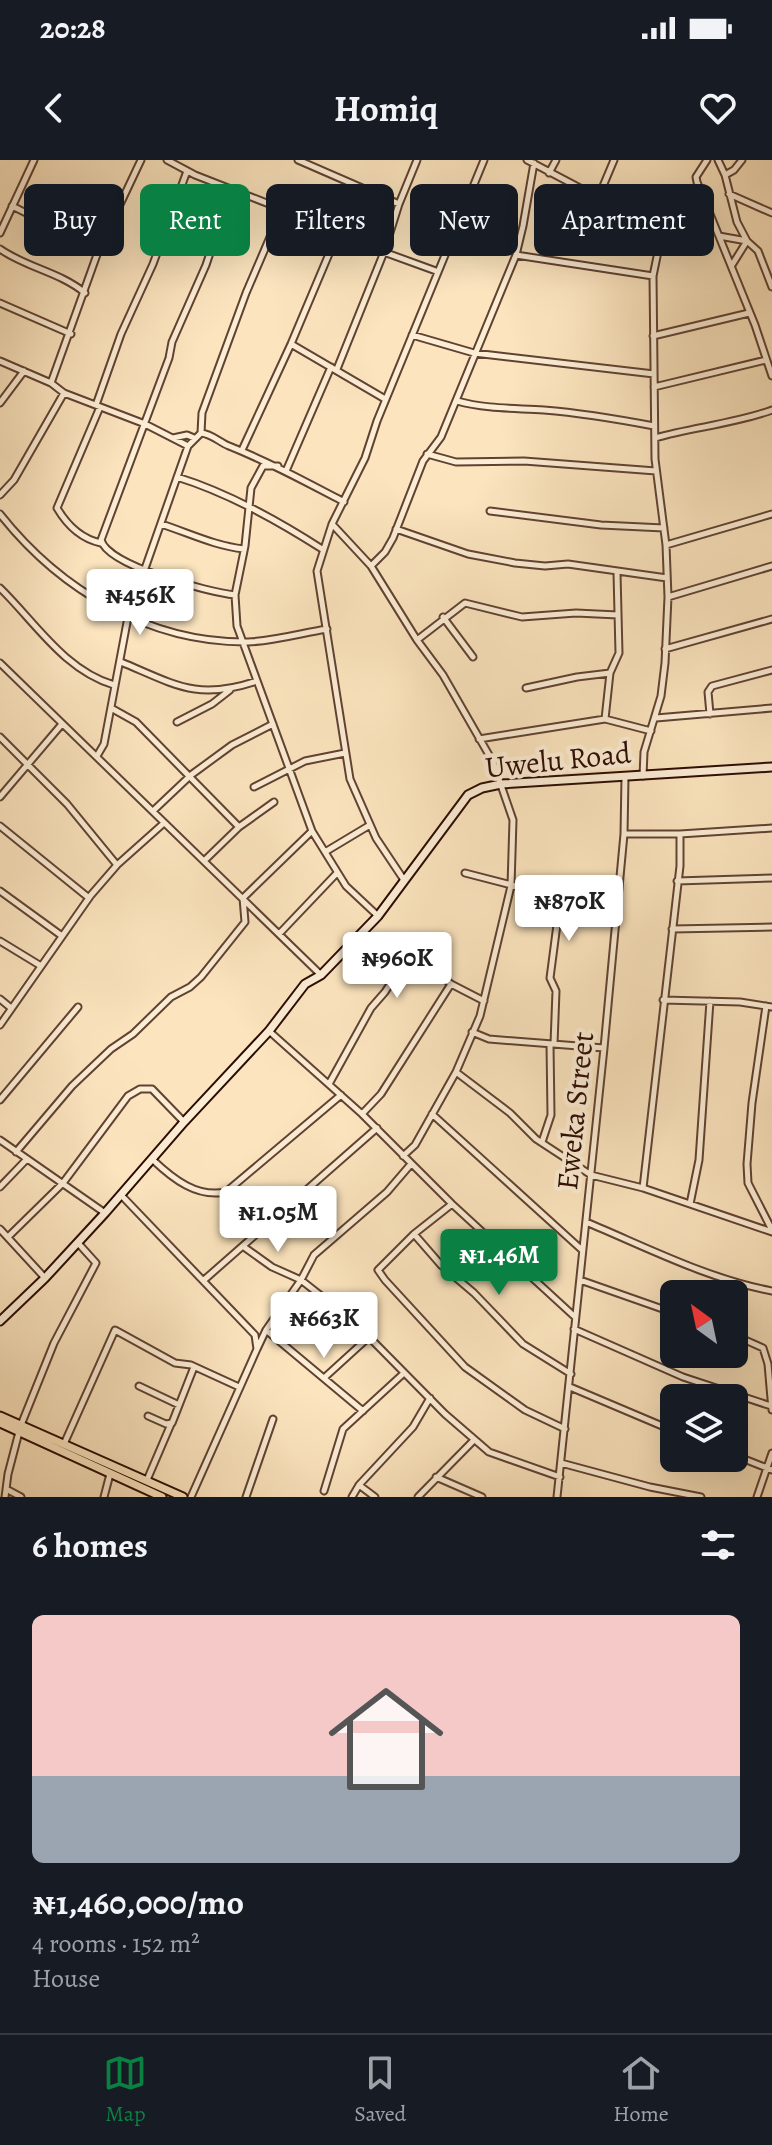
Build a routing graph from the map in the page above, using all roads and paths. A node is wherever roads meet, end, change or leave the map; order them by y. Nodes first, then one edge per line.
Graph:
1 (34, 160) edge
2 (141, 160) edge
3 (167, 160) edge
4 (298, 160) edge
5 (417, 160) edge
6 (484, 160) edge
7 (527, 160) edge
8 (556, 160) edge
9 (614, 160) edge
10 (707, 160) edge
11 (718, 160) edge
12 (742, 160) edge
13 (534, 163) junction
14 (187, 171) junction
15 (549, 173) junction
16 (725, 175) junction
17 (217, 184) edge
18 (571, 184) edge
19 (604, 184) edge
20 (728, 193) junction
21 (124, 196) edge
22 (399, 204) junction
23 (12, 206) junction
24 (24, 212) edge
25 (772, 213) edge
26 (394, 220) edge
27 (0, 233) edge
28 (719, 236) junction
29 (747, 241) junction
30 (518, 245) edge
31 (266, 246) edge
32 (0, 249) edge
33 (518, 255) edge
34 (97, 256) edge
35 (209, 256) edge
36 (328, 256) edge
37 (382, 256) edge
38 (394, 256) edge
39 (516, 256) edge
40 (657, 256) edge
41 (731, 266) junction
42 (436, 271) junction
43 (653, 276) junction
44 (772, 287) edge
45 (85, 293) junction
46 (0, 303) edge
47 (750, 313) junction
48 (71, 334) junction
49 (412, 335) junction
50 (653, 336) junction
51 (291, 344) junction
52 (474, 353) junction
53 (766, 360) junction
54 (0, 361) edge
55 (334, 368) junction
56 (24, 371) junction
57 (654, 374) junction
58 (772, 376) edge
59 (51, 383) junction
60 (654, 387) junction
61 (64, 393) junction
62 (385, 399) junction
63 (457, 401) junction
64 (0, 403) edge
65 (98, 406) junction
66 (772, 410) edge
67 (145, 424) junction
68 (654, 426) junction
69 (201, 433) junction
70 (173, 438) junction
71 (194, 438) junction
72 (655, 438) junction
73 (188, 446) junction
74 (242, 450) junction
75 (427, 454) junction
76 (261, 458) junction
77 (263, 466) junction
78 (278, 466) junction
79 (286, 471) junction
80 (656, 471) junction
81 (177, 477) junction
82 (0, 495) edge
83 (344, 502) junction
84 (249, 508) junction
85 (490, 511) dead end
86 (0, 514) edge
87 (772, 514) edge
88 (161, 524) junction
89 (332, 524) junction
90 (664, 528) junction
91 (396, 529) junction
92 (101, 543) junction
93 (666, 545) junction
94 (244, 549) junction
95 (322, 549) junction
96 (371, 566) junction
97 (772, 566) edge
98 (145, 572) junction
99 (617, 573) junction
100 (667, 578) junction
101 (0, 588) edge
102 (235, 595) junction
103 (668, 597) junction
104 (618, 615) junction
105 (128, 617) junction
106 (443, 617) junction
107 (772, 619) edge
108 (327, 629) junction
109 (417, 640) junction
110 (242, 641) junction
111 (665, 649) junction
112 (473, 657) dead end
113 (121, 662) junction
114 (0, 663) edge
115 (772, 670) edge
116 (610, 673) junction
117 (257, 681) junction
118 (114, 685) junction
119 (526, 688) dead end
120 (231, 690) junction
121 (111, 708) junction
122 (772, 708) edge
123 (710, 714) junction
124 (656, 718) junction
125 (605, 719) junction
126 (177, 722) dead end
127 (62, 724) junction
128 (273, 724) junction
129 (651, 731) junction
130 (0, 737) edge
131 (479, 739) junction
132 (345, 753) junction
133 (97, 756) junction
134 (27, 766) junction
135 (772, 767) edge
136 (288, 768) junction
137 (191, 775) junction
138 (643, 776) junction
139 (625, 777) junction
140 (501, 784) junction
141 (254, 787) dead end
142 (0, 797) edge
143 (274, 802) dead end
144 (153, 811) junction
145 (164, 823) junction
146 (370, 825) junction
147 (0, 827) edge
148 (239, 827) junction
149 (772, 828) edge
150 (312, 831) junction
151 (624, 834) junction
152 (680, 834) junction
153 (325, 852) junction
154 (205, 860) junction
155 (117, 865) junction
156 (337, 873) junction
157 (465, 873) dead end
158 (772, 878) edge
159 (404, 880) junction
160 (677, 881) junction
161 (511, 886) junction
162 (0, 891) edge
163 (561, 894) junction
164 (618, 897) junction
165 (89, 898) junction
166 (243, 898) junction
167 (378, 916) junction
168 (772, 927) edge
169 (672, 929) junction
170 (279, 934) junction
171 (62, 936) junction
172 (0, 941) edge
173 (41, 966) junction
174 (321, 975) junction
175 (451, 984) junction
176 (0, 999) edge
177 (663, 1000) junction
178 (484, 1001) junction
179 (710, 1001) junction
180 (78, 1007) dead end
181 (769, 1007) edge
182 (11, 1008) junction
183 (0, 1025) edge
184 (269, 1031) junction
185 (472, 1032) junction
186 (552, 1044) junction
187 (604, 1048) junction
188 (456, 1072) junction
189 (329, 1084) junction
190 (341, 1095) junction
191 (0, 1100) edge
192 (362, 1114) junction
193 (431, 1114) junction
194 (184, 1122) junction
195 (377, 1128) junction
196 (0, 1140) edge
197 (542, 1142) junction
198 (16, 1152) junction
199 (403, 1156) junction
200 (26, 1160) junction
201 (153, 1160) junction
202 (411, 1164) junction
203 (591, 1175) junction
204 (63, 1183) junction
205 (0, 1187) edge
206 (643, 1188) junction
207 (121, 1195) junction
208 (452, 1204) junction
209 (690, 1204) junction
210 (105, 1213) junction
211 (586, 1222) junction
212 (0, 1229) edge
213 (772, 1231) edge
214 (414, 1234) junction
215 (8, 1237) junction
216 (77, 1242) junction
217 (244, 1247) junction
218 (582, 1250) junction
219 (45, 1278) junction
220 (204, 1280) junction
221 (301, 1280) junction
222 (580, 1280) junction
223 (772, 1291) edge
224 (660, 1308) edge
225 (575, 1318) junction
226 (0, 1321) edge
227 (574, 1329) junction
228 (266, 1330) junction
229 (369, 1337) junction
230 (748, 1340) edge
231 (257, 1349) junction
232 (770, 1363) edge
233 (194, 1367) junction
234 (404, 1373) junction
235 (571, 1374) junction
236 (324, 1378) junction
237 (139, 1386) dead end
238 (239, 1387) junction
239 (570, 1387) junction
240 (430, 1398) junction
241 (179, 1405) junction
242 (772, 1408) edge
243 (363, 1411) junction
244 (148, 1416) dead end
245 (273, 1419) dead end
246 (0, 1422) edge
247 (172, 1423) junction
248 (660, 1425) edge
249 (21, 1428) junction
250 (565, 1429) junction
251 (474, 1440) junction
252 (63, 1445) junction
253 (772, 1453) edge
254 (748, 1460) edge
255 (561, 1463) junction
256 (770, 1469) edge
257 (110, 1474) junction
258 (436, 1477) junction
259 (560, 1477) junction
260 (147, 1481) junction
261 (359, 1485) junction
262 (324, 1491) dead end
263 (6, 1494) edge
264 (21, 1497) edge
265 (104, 1497) edge
266 (162, 1497) edge
267 (183, 1497) edge
268 (191, 1497) edge
269 (246, 1497) edge
270 (352, 1497) edge
271 (375, 1497) edge
272 (418, 1497) edge
273 (482, 1497) edge
274 (557, 1497) edge
275 (701, 1497) edge
276 (757, 1497) edge

1 - 23 street
2 - 21 street
3 - 14 street
4 - 22 street
5 - 22 street
6 - 42 street
7 - 13 street
8 - 15 street
9 - 19 street
10 - 28 street
11 - 16 street
12 - 16 street
13 - 15 street
13 - 30 street
14 - 17 street
14 - 65 street
15 - 18 street
16 - 20 street
20 - 25 street
20 - 29 street
22 - 26 street
23 - 24 street
23 - 27 street
28 - 29 street
28 - 41 street
29 - 41 street
29 - 44 street
31 - 69 street
32 - 45 street
33 - 43 street
34 - 45 street
35 - 67 street
36 - 51 street
37 - 55 street
38 - 42 street
39 - 52 street
40 - 43 street
41 - 47 street
42 - 49 street
43 - 50 street
45 - 48 street
46 - 48 street
47 - 50 street
47 - 53 street
48 - 59 street
49 - 52 street
49 - 62 street
50 - 57 street
51 - 55 street
51 - 74 street
52 - 57 street
52 - 63 street
53 - 58 street
53 - 60 street
54 - 56 street
55 - 62 street
55 - 79 street
56 - 59 street
56 - 64 street
57 - 60 street
59 - 61 street
60 - 68 street
61 - 65 street
61 - 82 street
62 - 83 street
63 - 68 street
63 - 75 street
65 - 67 street
65 - 92 street
66 - 72 street
67 - 70 street
67 - 92 street
68 - 72 street
69 - 71 street
69 - 74 street
70 - 71 street
70 - 73 street
71 - 73 street
72 - 80 street
73 - 81 street
74 - 76 street
75 - 80 street
75 - 91 street
76 - 77 street
76 - 78 street
77 - 78 street
77 - 84 street
78 - 79 street
79 - 83 street
80 - 90 street
81 - 84 street
81 - 88 street
83 - 89 street
84 - 94 street
84 - 95 street
85 - 90 street
86 - 105 street
87 - 93 street
88 - 94 street
88 - 98 street
89 - 95 street
89 - 96 street
90 - 93 street
91 - 96 street
91 - 99 street
92 - 98 street
93 - 100 street
94 - 102 street
95 - 108 street
96 - 109 street
97 - 103 street
98 - 102 street
98 - 105 street
99 - 100 street
99 - 104 street
100 - 103 street
101 - 118 street
102 - 110 street
103 - 111 street
104 - 106 street
104 - 116 street
105 - 110 street
105 - 113 street
106 - 109 street
106 - 112 street
107 - 111 street
108 - 110 street
108 - 132 street
109 - 131 street
110 - 117 street
111 - 124 street
113 - 118 street
113 - 120 street
114 - 127 street
115 - 123 street
116 - 119 street
116 - 125 street
117 - 120 street
117 - 128 street
118 - 121 street
120 - 126 street
121 - 133 street
121 - 137 street
122 - 123 street
123 - 124 street
124 - 129 street
125 - 129 street
125 - 131 street
127 - 133 street
127 - 134 street
128 - 136 street
128 - 137 street
129 - 138 street
130 - 134 street
131 - 140 street
132 - 136 street
132 - 146 street
133 - 144 street
134 - 142 street
134 - 155 street
135 - 138 street, Uwelu Road
136 - 141 street
136 - 150 street
137 - 144 street
137 - 148 street
138 - 139 street, Uwelu Road
139 - 140 street, Uwelu Road
139 - 151 street, Eweka Street
140 - 159 street, Uwelu Road
140 - 161 street
143 - 148 street
144 - 145 street
145 - 154 street
145 - 155 street
146 - 153 street
146 - 159 street
147 - 165 street
148 - 154 street
149 - 152 street
150 - 153 street
150 - 166 street
151 - 152 street
151 - 164 street, Eweka Street
152 - 160 street
153 - 156 street
154 - 166 street
155 - 165 street
156 - 167 street
156 - 170 street
157 - 161 street
158 - 160 street
159 - 167 street, Uwelu Road
160 - 169 street
161 - 163 street
161 - 178 street
162 - 171 street
163 - 164 street
163 - 186 street
164 - 187 street, Eweka Street
165 - 171 street
166 - 170 street
166 - 198 street
167 - 174 street, Uwelu Road
168 - 169 street
169 - 177 street
170 - 174 street
171 - 173 street
172 - 173 street
173 - 182 street
174 - 184 street, Uwelu Road
175 - 178 street
175 - 189 street
175 - 192 street
176 - 182 street
177 - 179 street
177 - 206 street
178 - 185 street
179 - 181 street
179 - 209 street
180 - 191 street
181 - 213 street
182 - 183 street
184 - 189 street
184 - 194 street, Uwelu Road
185 - 186 street
185 - 188 street
186 - 187 street
186 - 197 street
187 - 203 street, Eweka Street
188 - 193 street
188 - 197 street
189 - 190 street
190 - 192 street
190 - 201 street
192 - 195 street
193 - 199 street
193 - 218 street
194 - 201 street, Uwelu Road
194 - 204 street
195 - 199 street
195 - 217 street
196 - 198 street
197 - 203 street
198 - 200 street
199 - 202 street
200 - 204 street
200 - 205 street
201 - 207 street, Uwelu Road
202 - 208 street
202 - 221 street
203 - 206 street
203 - 211 street, Eweka Street
204 - 210 street
204 - 215 street
206 - 209 street
207 - 210 street, Uwelu Road
207 - 220 street
208 - 214 street
208 - 225 street
209 - 213 street
210 - 216 street, Uwelu Road
211 - 218 street, Eweka Street
211 - 223 street
212 - 215 street
214 - 235 street
214 - 250 street
215 - 219 street
216 - 219 street, Uwelu Road
216 - 249 street
217 - 220 street
217 - 221 street
218 - 222 street, Eweka Street
219 - 226 street, Uwelu Road
220 - 231 street
221 - 228 street
221 - 229 street
222 - 224 street
222 - 225 street, Eweka Street
225 - 227 street, Eweka Street
227 - 235 street, Eweka Street
227 - 242 street
228 - 231 street
228 - 236 street
229 - 234 street
229 - 236 street
230 - 232 street
231 - 238 street
232 - 242 street
233 - 238 street
233 - 241 street
233 - 252 street
234 - 240 street
234 - 243 street
235 - 239 street, Eweka Street
236 - 243 street
237 - 241 street
238 - 268 street
239 - 248 street
239 - 250 street, Eweka Street
240 - 251 street
240 - 261 street
241 - 247 street
243 - 262 street
244 - 247 street
245 - 269 street
246 - 249 main road
247 - 260 street
249 - 252 main road
249 - 257 main road
249 - 263 street
250 - 255 street, Eweka Street
251 - 258 street
251 - 259 street
252 - 260 main road
253 - 256 street
254 - 256 street
255 - 259 street, Eweka Street
255 - 275 street
256 - 276 street
257 - 265 street
257 - 266 main road
258 - 272 street
258 - 273 street
259 - 274 street, Eweka Street
260 - 267 main road
261 - 270 street
261 - 271 street
263 - 264 street

